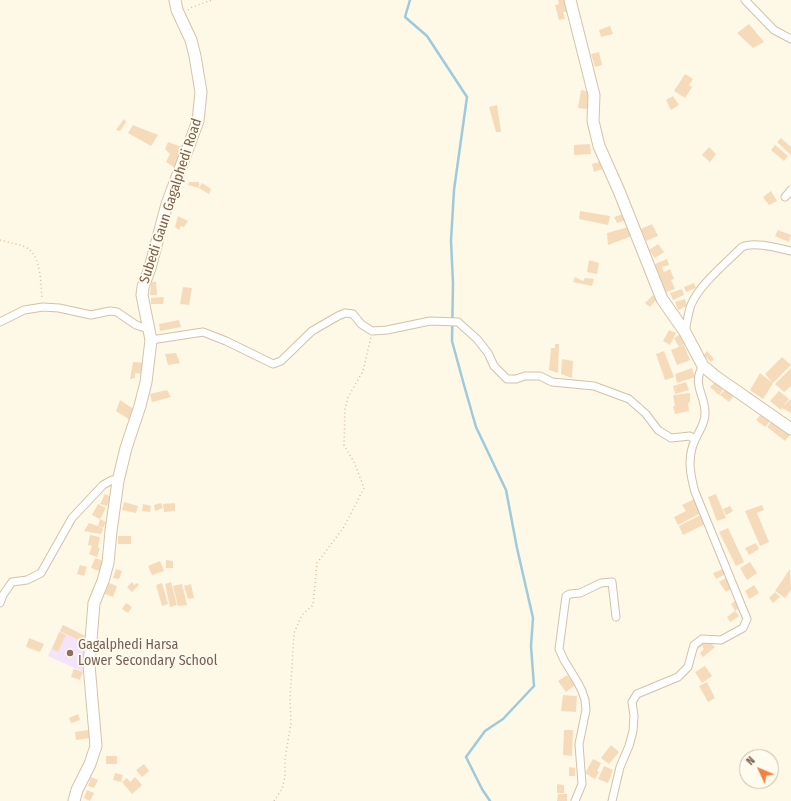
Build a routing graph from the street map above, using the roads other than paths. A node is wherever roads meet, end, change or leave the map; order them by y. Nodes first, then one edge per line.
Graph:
1 (175, 0) edge
2 (570, 0) edge
3 (745, 0) edge
4 (791, 39) edge
5 (791, 190) edge
6 (785, 196) dead end
7 (791, 251) edge
8 (0, 322) edge
9 (684, 332) junction
10 (150, 334) junction
11 (703, 366) junction
12 (791, 429) edge
13 (695, 440) junction
14 (118, 482) junction
15 (0, 604) edge
16 (616, 616) dead end
17 (74, 801) edge
18 (575, 801) edge
19 (612, 801) edge

1 - 10 street, Subedi Gaun Gagalphedi Road
2 - 9 street
3 - 4 street
5 - 6 street
7 - 9 street
8 - 10 street
9 - 11 street
10 - 13 street
10 - 14 street, Subedi Gaun Gagalphedi Road
11 - 12 street
11 - 13 street
13 - 19 street
14 - 15 street
14 - 17 street, Subedi Gaun Gagalphedi Road
16 - 18 street

